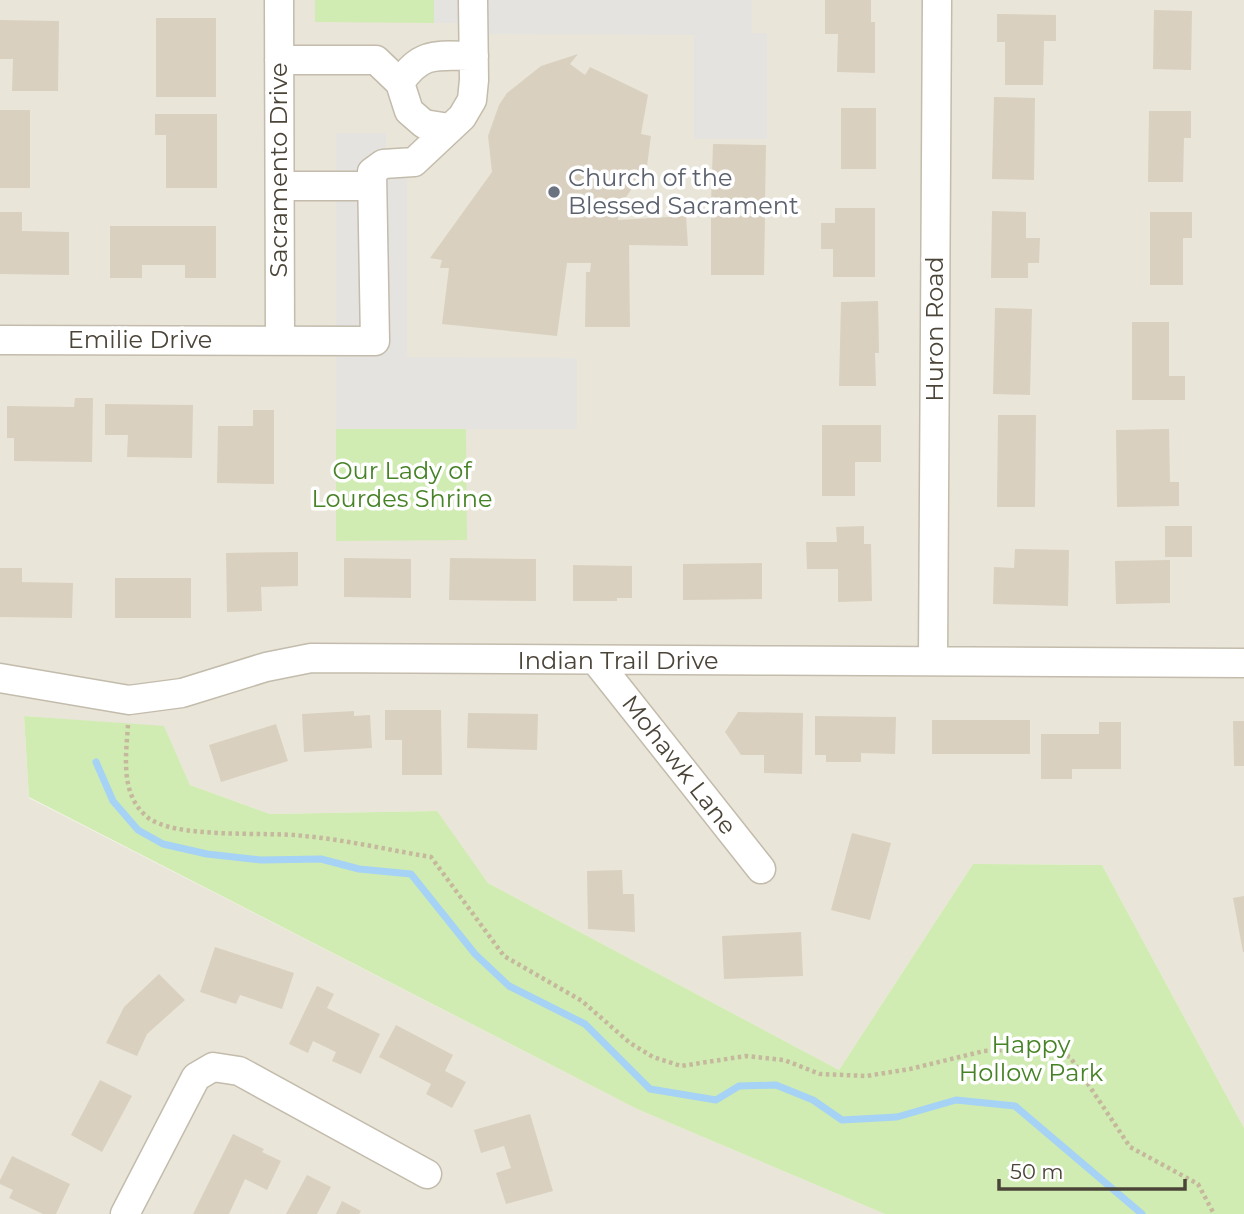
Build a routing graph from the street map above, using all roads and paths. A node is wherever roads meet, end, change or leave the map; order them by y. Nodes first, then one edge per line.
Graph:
1 (279, 0) edge
2 (473, 0) edge
3 (937, 0) edge
4 (430, 55) junction
5 (474, 56) junction
6 (279, 60) junction
7 (376, 61) junction
8 (400, 83) junction
9 (436, 126) junction
10 (279, 186) junction
11 (372, 186) junction
12 (0, 340) edge
13 (279, 340) junction
14 (933, 659) junction
15 (597, 662) junction
16 (1244, 663) edge
17 (0, 678) edge
18 (130, 700) junction
19 (761, 869) dead end
20 (427, 1174) dead end
21 (125, 1214) edge
22 (1214, 1214) edge

1 - 6 street, Sacramento Drive
2 - 5 street
3 - 14 street, Huron Road
4 - 5 street
4 - 7 street
4 - 8 street
5 - 9 street
6 - 7 street
6 - 10 street, Sacramento Drive
7 - 8 street
8 - 9 street
9 - 11 street
10 - 11 street
10 - 13 street, Sacramento Drive
11 - 13 street, Emilie Drive
12 - 13 street, Emilie Drive
14 - 15 street, Indian Trail Drive
14 - 16 street, Indian Trail Drive
15 - 18 street, Indian Trail Drive
15 - 19 street, Mohawk Lane
17 - 18 street, Indian Trail Drive
18 - 22 path
20 - 21 street

